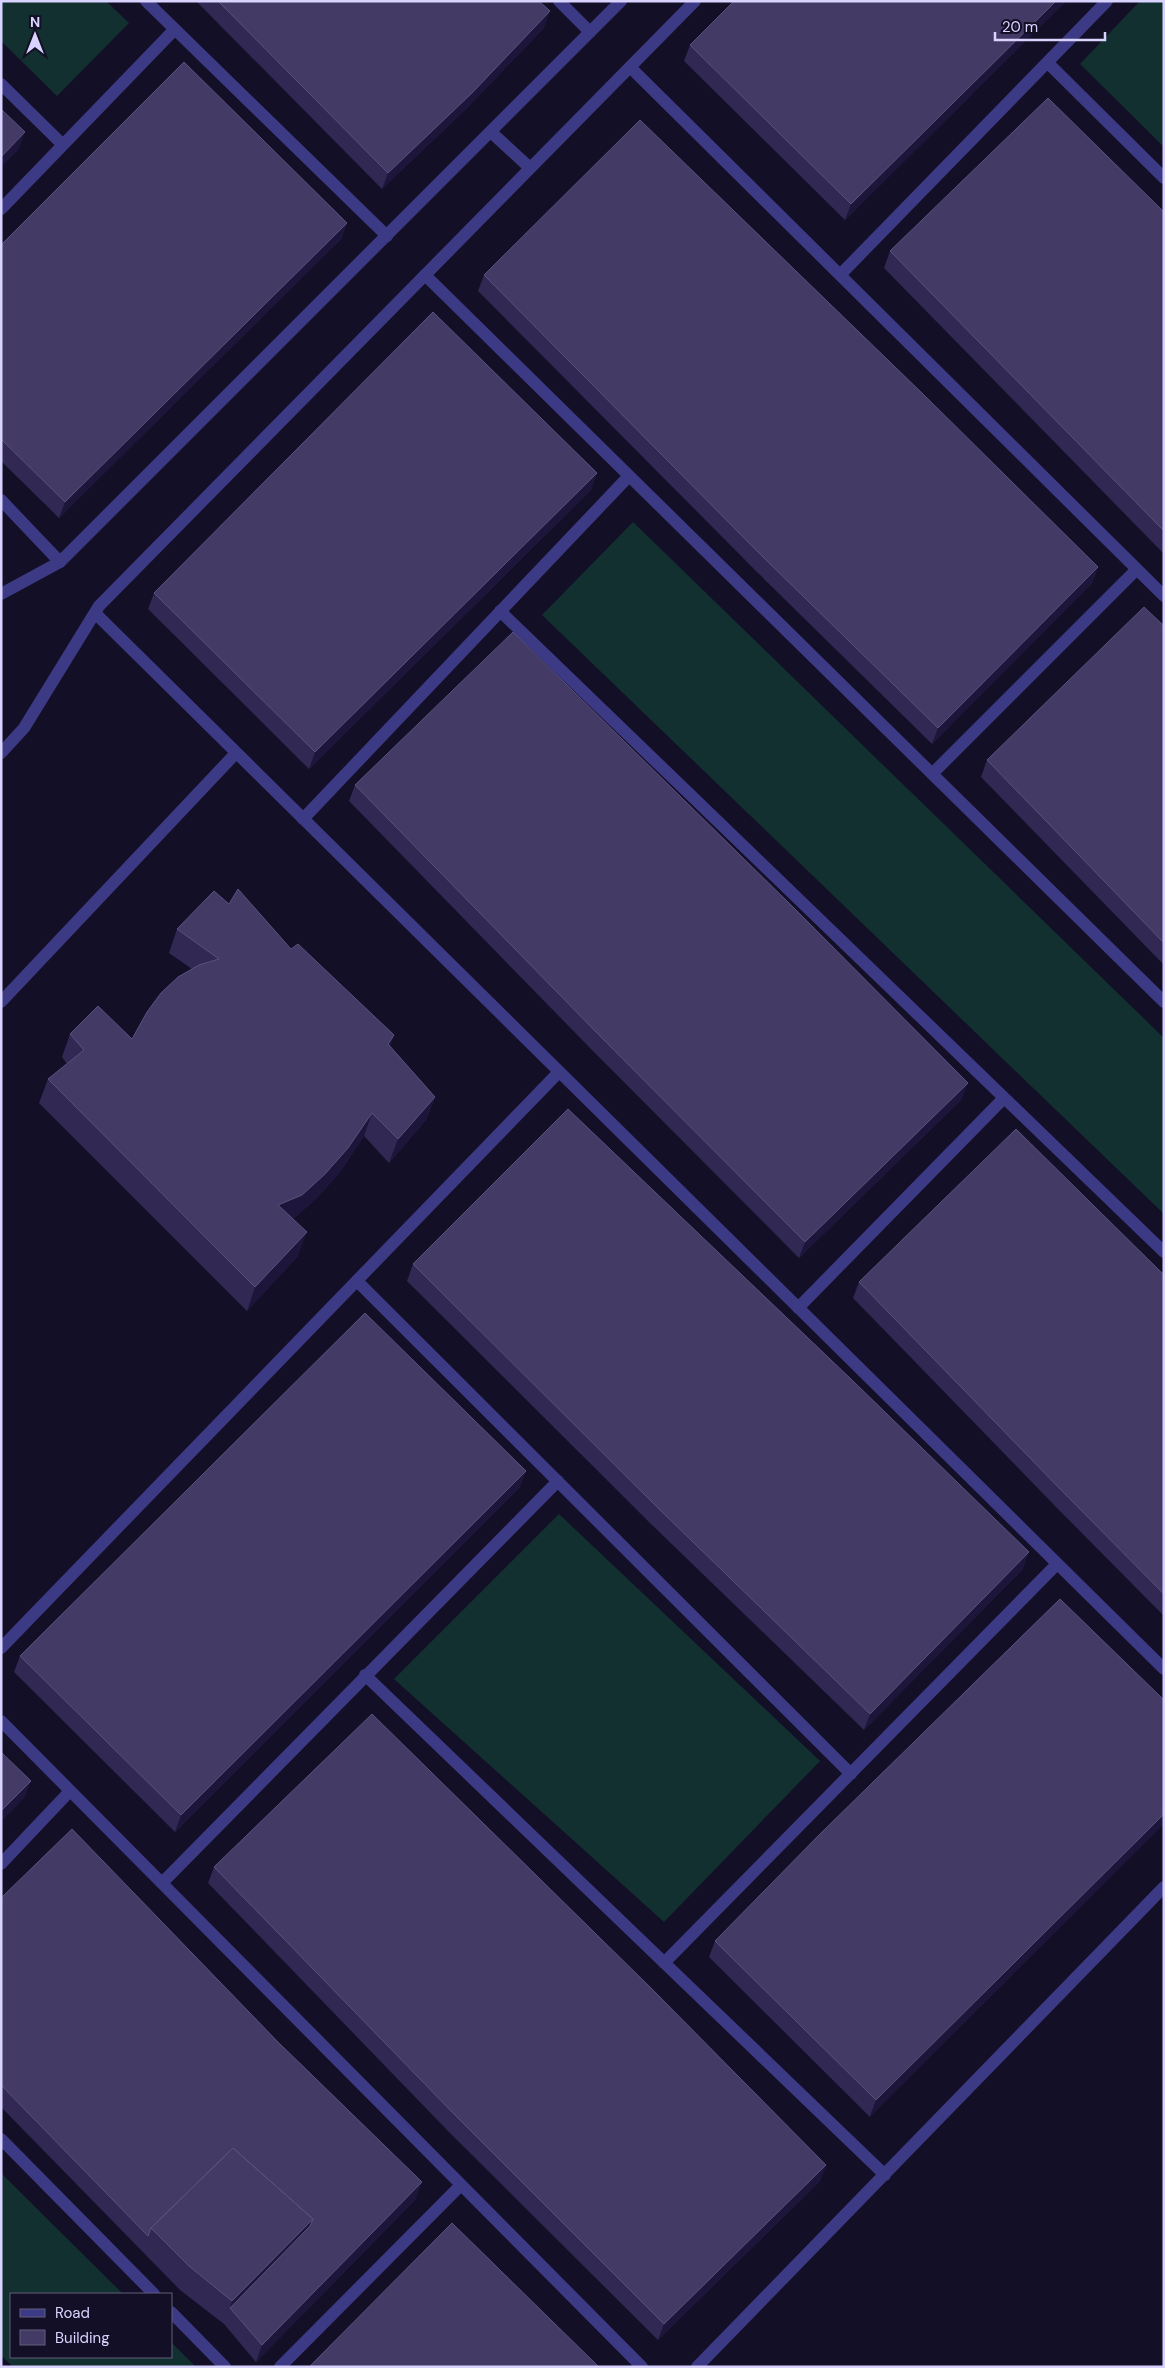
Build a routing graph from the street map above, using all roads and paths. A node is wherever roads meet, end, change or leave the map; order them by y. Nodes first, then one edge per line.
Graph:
1 (146, 1) edge
2 (559, 1) edge
3 (620, 1) edge
4 (695, 1) edge
5 (1107, 1) edge
6 (175, 29) junction
7 (590, 32) junction
8 (1048, 63) junction
9 (630, 68) junction
10 (1, 84) edge
11 (491, 132) junction
12 (63, 145) junction
13 (530, 168) junction
14 (1164, 178) edge
15 (1, 209) edge
16 (387, 236) junction
17 (425, 275) junction
18 (840, 276) junction
19 (628, 476) junction
20 (1, 500) edge
21 (60, 562) junction
22 (1136, 569) junction
23 (1, 594) edge
24 (1164, 596) edge
25 (500, 611) junction
26 (95, 613) junction
27 (1, 753) edge
28 (236, 753) junction
29 (932, 774) junction
30 (303, 819) junction
31 (1, 1002) edge
32 (1164, 1002) edge
33 (559, 1072) junction
34 (1004, 1098) junction
35 (1164, 1252) edge
36 (357, 1281) junction
37 (798, 1308) junction
38 (558, 1481) junction
39 (1057, 1564) junction
40 (1, 1648) edge
41 (1164, 1669) edge
42 (365, 1675) junction
43 (1, 1721) edge
44 (851, 1774) junction
45 (70, 1791) junction
46 (1, 1864) edge
47 (162, 1883) junction
48 (1164, 1887) edge
49 (664, 1963) junction
50 (1, 2139) edge
51 (885, 2175) junction
52 (461, 2185) junction
53 (153, 2293) edge
54 (172, 2313) edge
55 (225, 2367) edge
56 (280, 2367) edge
57 (642, 2367) edge
58 (697, 2367) edge

1 - 6 street
2 - 7 street
3 - 7 street
4 - 9 street
5 - 8 street
6 - 12 street
6 - 16 street
7 - 11 street
8 - 14 street
8 - 18 street
9 - 13 street
9 - 18 street
10 - 12 street
11 - 13 street
11 - 16 street
12 - 15 street
13 - 17 street
16 - 21 street
17 - 19 street
17 - 26 street
18 - 22 street
19 - 25 street
19 - 29 street
20 - 21 street
21 - 23 street
22 - 24 street
22 - 29 street
25 - 30 street
25 - 34 street
26 - 27 street
26 - 28 street
28 - 30 street
28 - 31 street
29 - 32 street
30 - 33 street
33 - 36 street
33 - 37 street
34 - 35 street
34 - 37 street
36 - 38 street
36 - 40 street
37 - 39 street
38 - 42 street
38 - 44 street
39 - 41 street
39 - 44 street
42 - 47 street
42 - 49 street
43 - 45 street
44 - 49 street
45 - 46 street
45 - 47 street
47 - 52 street
48 - 51 street
49 - 51 street
50 - 53 street
51 - 58 street
52 - 56 street
52 - 57 street
54 - 55 street

